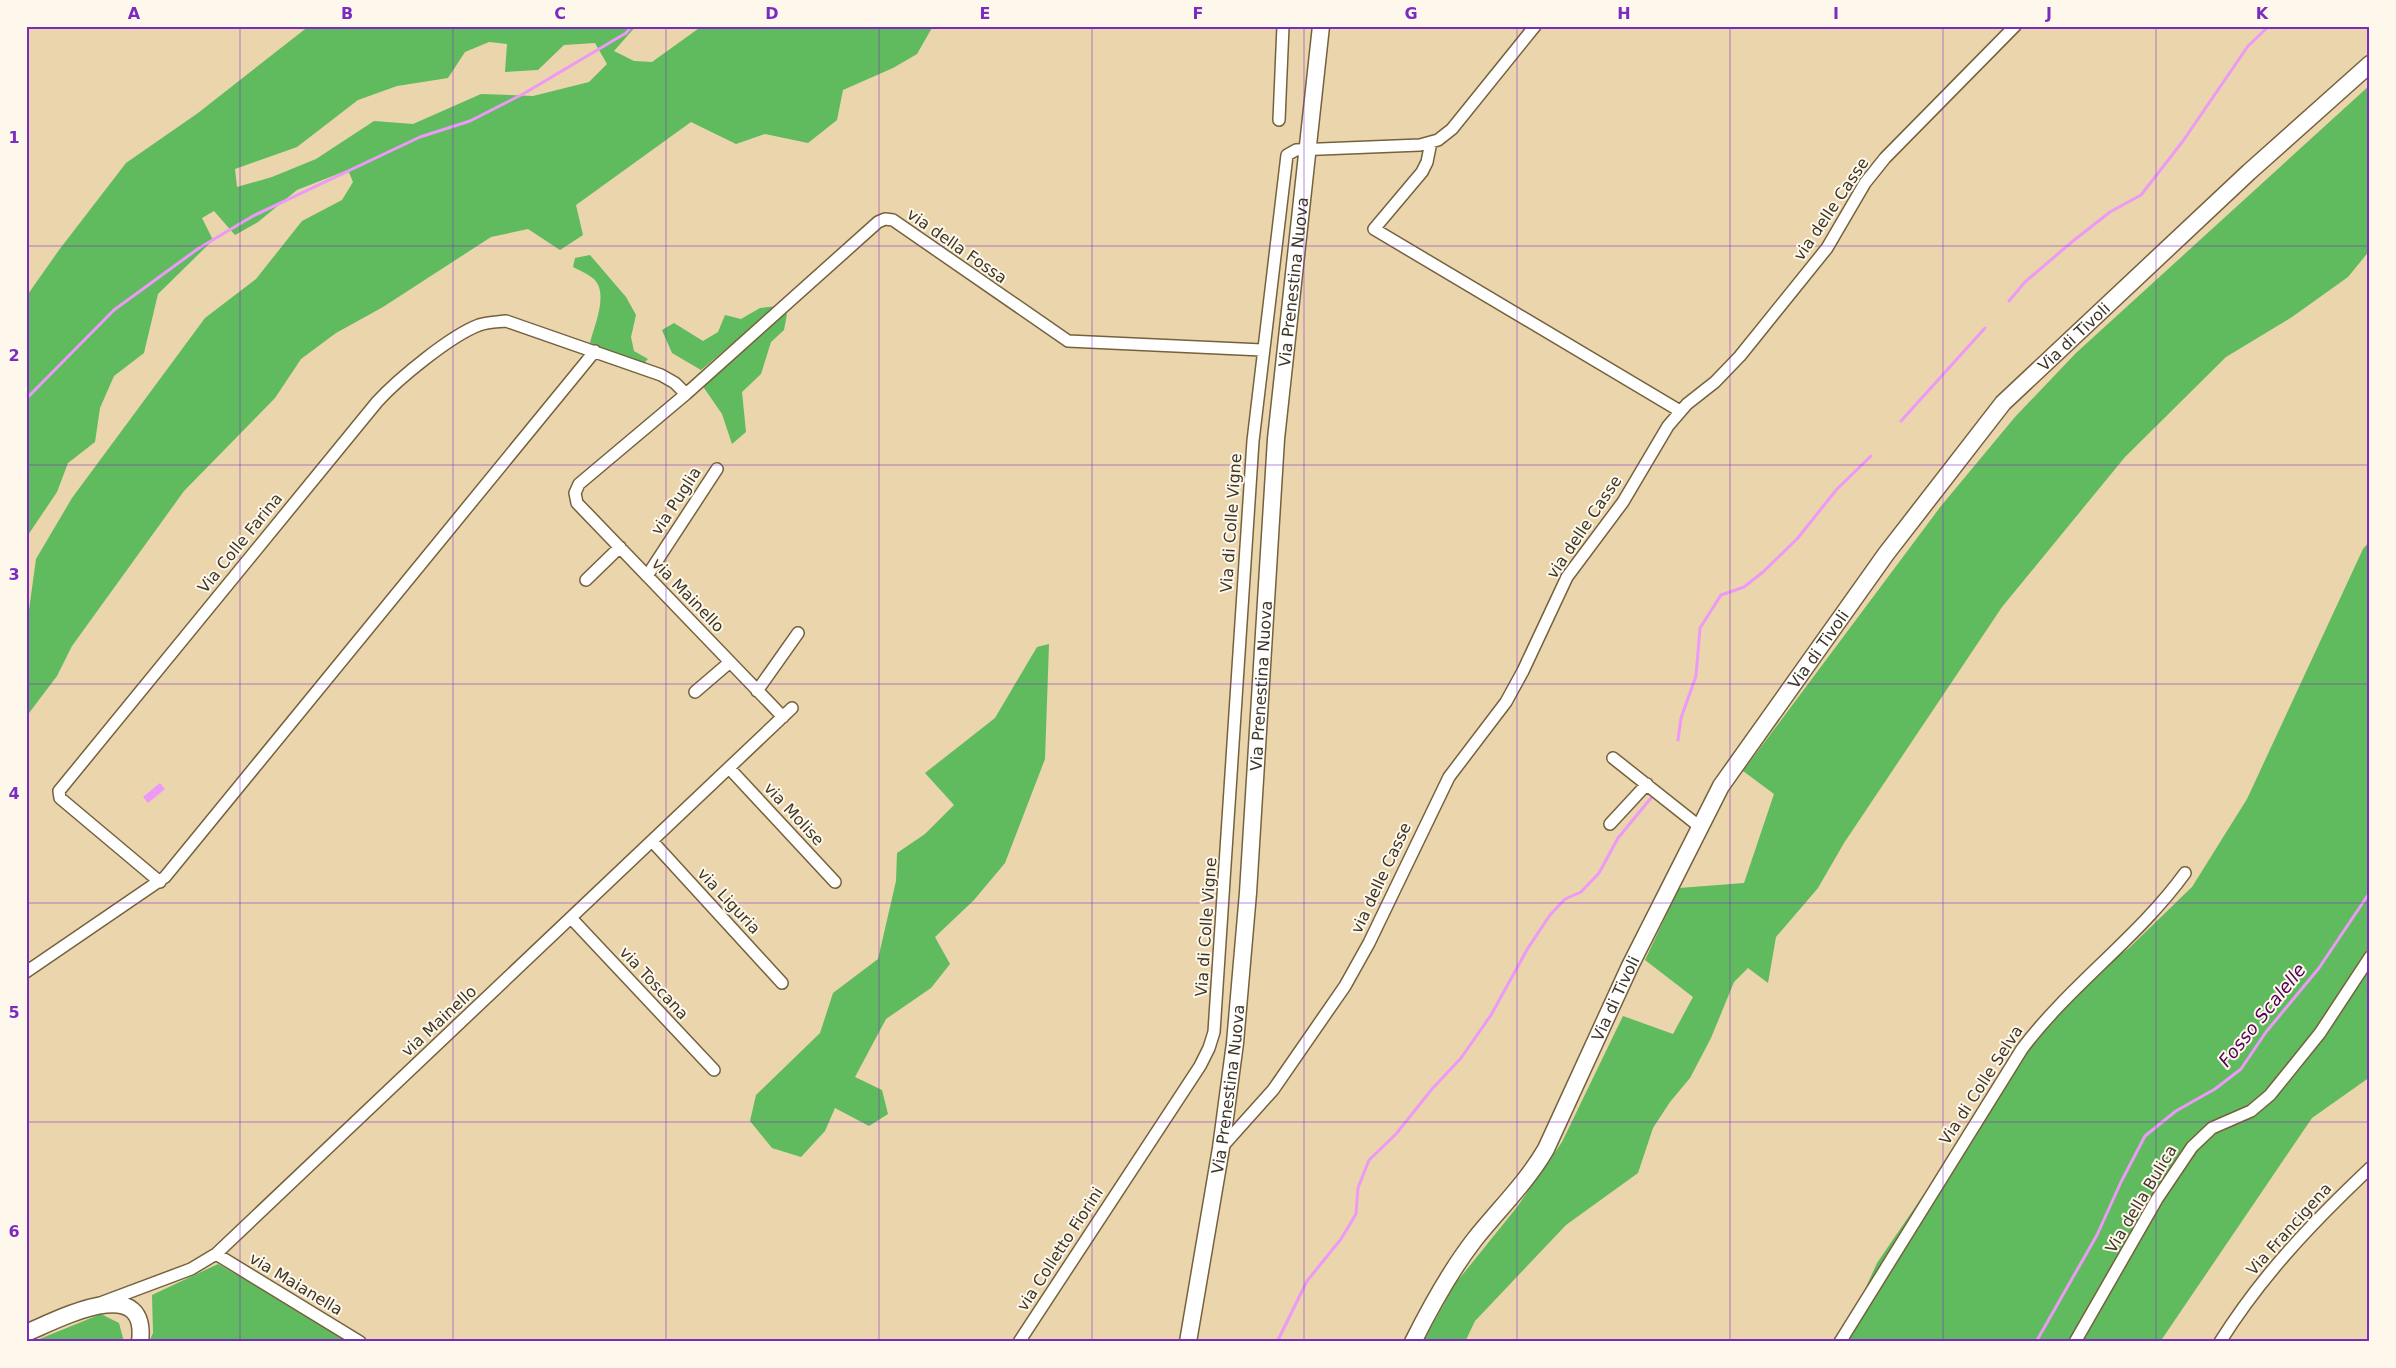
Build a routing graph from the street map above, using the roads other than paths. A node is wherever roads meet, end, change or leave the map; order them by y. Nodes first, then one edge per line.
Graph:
1 (1283, 26) edge
2 (1321, 26) edge
3 (1535, 26) edge
4 (2015, 26) edge
5 (2370, 64) edge
6 (1279, 120) dead end
7 (1431, 142) junction
8 (1307, 150) junction
9 (1262, 350) junction
10 (595, 351) junction
11 (686, 394) junction
12 (1680, 411) junction
13 (717, 469) dead end
14 (575, 493) joint
15 (620, 547) junction
16 (647, 576) junction
17 (586, 580) dead end
18 (798, 633) dead end
19 (730, 662) junction
20 (757, 691) junction
21 (695, 692) dead end
22 (792, 708) dead end
23 (783, 717) junction
24 (1613, 758) dead end
25 (729, 768) junction
26 (1647, 784) junction
27 (1610, 824) dead end
28 (1700, 827) junction
29 (652, 842) junction
30 (2185, 873) dead end
31 (160, 882) junction
32 (834, 882) dead end
33 (571, 918) junction
34 (2370, 957) edge
35 (26, 972) edge
36 (782, 984) dead end
37 (714, 1070) dead end
38 (1220, 1148) junction
39 (2370, 1168) edge
40 (1129, 1173) joint
41 (216, 1254) junction
42 (90, 1307) junction
43 (26, 1333) edge
44 (140, 1342) edge
45 (360, 1342) edge
46 (1019, 1342) edge
47 (1188, 1342) edge
48 (1413, 1342) edge
49 (1840, 1342) edge
50 (2075, 1342) edge
51 (2220, 1342) edge

1 - 6 street
2 - 8 main road, Via Prenestina Nuova
3 - 7 street, Via di Colle Vigne
4 - 12 street, via delle Casse
5 - 28 main road, Via di Tivoli
7 - 8 street, Via di Colle Vigne
7 - 12 street
8 - 9 street, Via di Colle Vigne
8 - 38 main road, Via Prenestina Nuova
9 - 11 street, via della Fossa
9 - 40 street, Via di Colle Vigne
10 - 11 street, Via Colle Farina
10 - 31 street
10 - 31 street, Via Colle Farina
11 - 14 street, via della Fossa
12 - 38 street, via delle Casse
13 - 16 street, via Puglia
14 - 15 street, via Mainello
15 - 16 street, via Mainello
15 - 17 street
16 - 19 street, via Mainello
18 - 20 street
19 - 20 street, via Mainello
19 - 21 street
20 - 23 street, via Mainello
22 - 23 street, via Mainello
23 - 25 street, via Mainello
24 - 26 street
25 - 29 street, via Mainello
25 - 32 street, via Molise
26 - 27 street
26 - 28 street
28 - 48 main road, Via di Tivoli
29 - 33 street, via Mainello
29 - 36 street, via Liguria
30 - 49 street, Via di Colle Selva
31 - 35 street
33 - 37 street, via Toscana
33 - 41 street, via Mainello
34 - 50 street, Via della Bulica
38 - 47 main road, Via Prenestina Nuova
39 - 51 street, Via Francigena
40 - 46 street, via Colletto Fiorini
41 - 42 street, via Mainello
41 - 45 street, via Maianella
42 - 43 main road
42 - 44 main road

